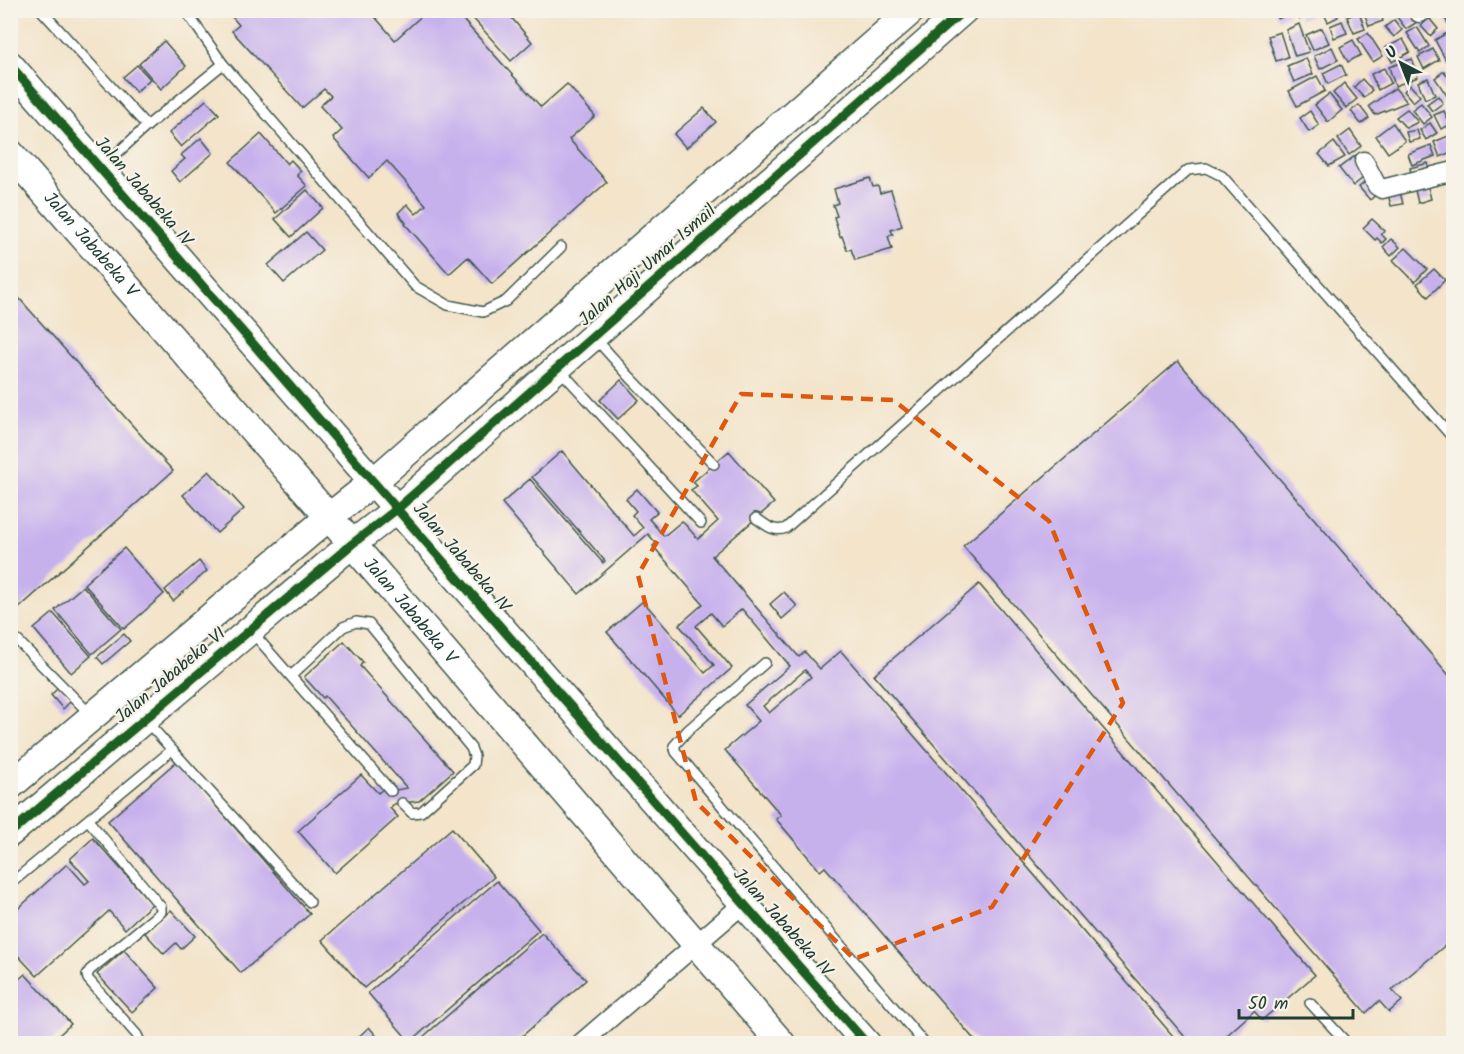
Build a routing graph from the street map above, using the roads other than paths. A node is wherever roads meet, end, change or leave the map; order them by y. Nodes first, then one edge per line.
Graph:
1 (41, 10) edge
2 (185, 10) edge
3 (912, 10) edge
4 (964, 10) edge
5 (223, 64) junction
6 (10, 65) edge
7 (147, 126) junction
8 (10, 153) edge
9 (1364, 162) dead end
10 (100, 168) junction
11 (1454, 171) edge
12 (561, 247) dead end
13 (594, 336) junction
14 (558, 368) junction
15 (1454, 439) edge
16 (714, 464) dead end
17 (373, 482) junction
18 (397, 509) junction
19 (329, 517) junction
20 (756, 518) dead end
21 (701, 523) dead end
22 (352, 544) junction
23 (251, 630) junction
24 (10, 637) edge
25 (765, 663) dead end
26 (291, 676) junction
27 (92, 716) junction
28 (145, 720) junction
29 (172, 750) junction
30 (10, 786) edge
31 (391, 791) dead end
32 (402, 803) dead end
33 (88, 820) junction
34 (10, 833) edge
35 (10, 884) edge
36 (310, 902) dead end
37 (743, 904) junction
38 (696, 944) junction
39 (1310, 1003) dead end
40 (1454, 1040) edge
41 (141, 1044) edge
42 (580, 1044) edge
43 (782, 1044) edge
44 (867, 1044) edge
45 (925, 1044) edge
46 (1348, 1044) edge
47 (1450, 1044) edge

1 - 7 lane
2 - 5 lane
3 - 17 street, Jalan Haji Umar Ismail
4 - 13 street, Jalan Haji Umar Ismail
5 - 7 lane
5 - 12 lane
6 - 10 street, Jalan Jababeka IV
7 - 10 lane
8 - 19 street, Jalan Jababeka V
9 - 11 street
10 - 17 street, Jalan Jababeka IV
13 - 14 street, Jalan Haji Umar Ismail
13 - 16 lane
14 - 18 street, Jalan Haji Umar Ismail
14 - 21 lane
15 - 20 lane
17 - 18 street, Jalan Jababeka IV
17 - 19 street, Jalan Haji Umar Ismail
18 - 22 street, Jalan Haji Umar Ismail
18 - 37 street, Jalan Jababeka IV
19 - 22 street, Jalan Jababeka V
19 - 27 street, Jalan Jababeka VI
22 - 23 street, Jalan Jababeka VI
22 - 38 street, Jalan Jababeka V
23 - 26 lane
23 - 28 street, Jalan Jababeka VI
24 - 27 lane
25 - 45 lane
26 - 31 lane
26 - 32 lane
27 - 30 street, Jalan Jababeka VI
28 - 29 lane
28 - 34 street, Jalan Jababeka VI
29 - 33 lane
29 - 36 lane
33 - 35 lane
33 - 41 lane
37 - 38 street
37 - 44 street, Jalan Jababeka IV
38 - 42 street
38 - 43 street, Jalan Jababeka V
39 - 46 lane
40 - 47 lane

